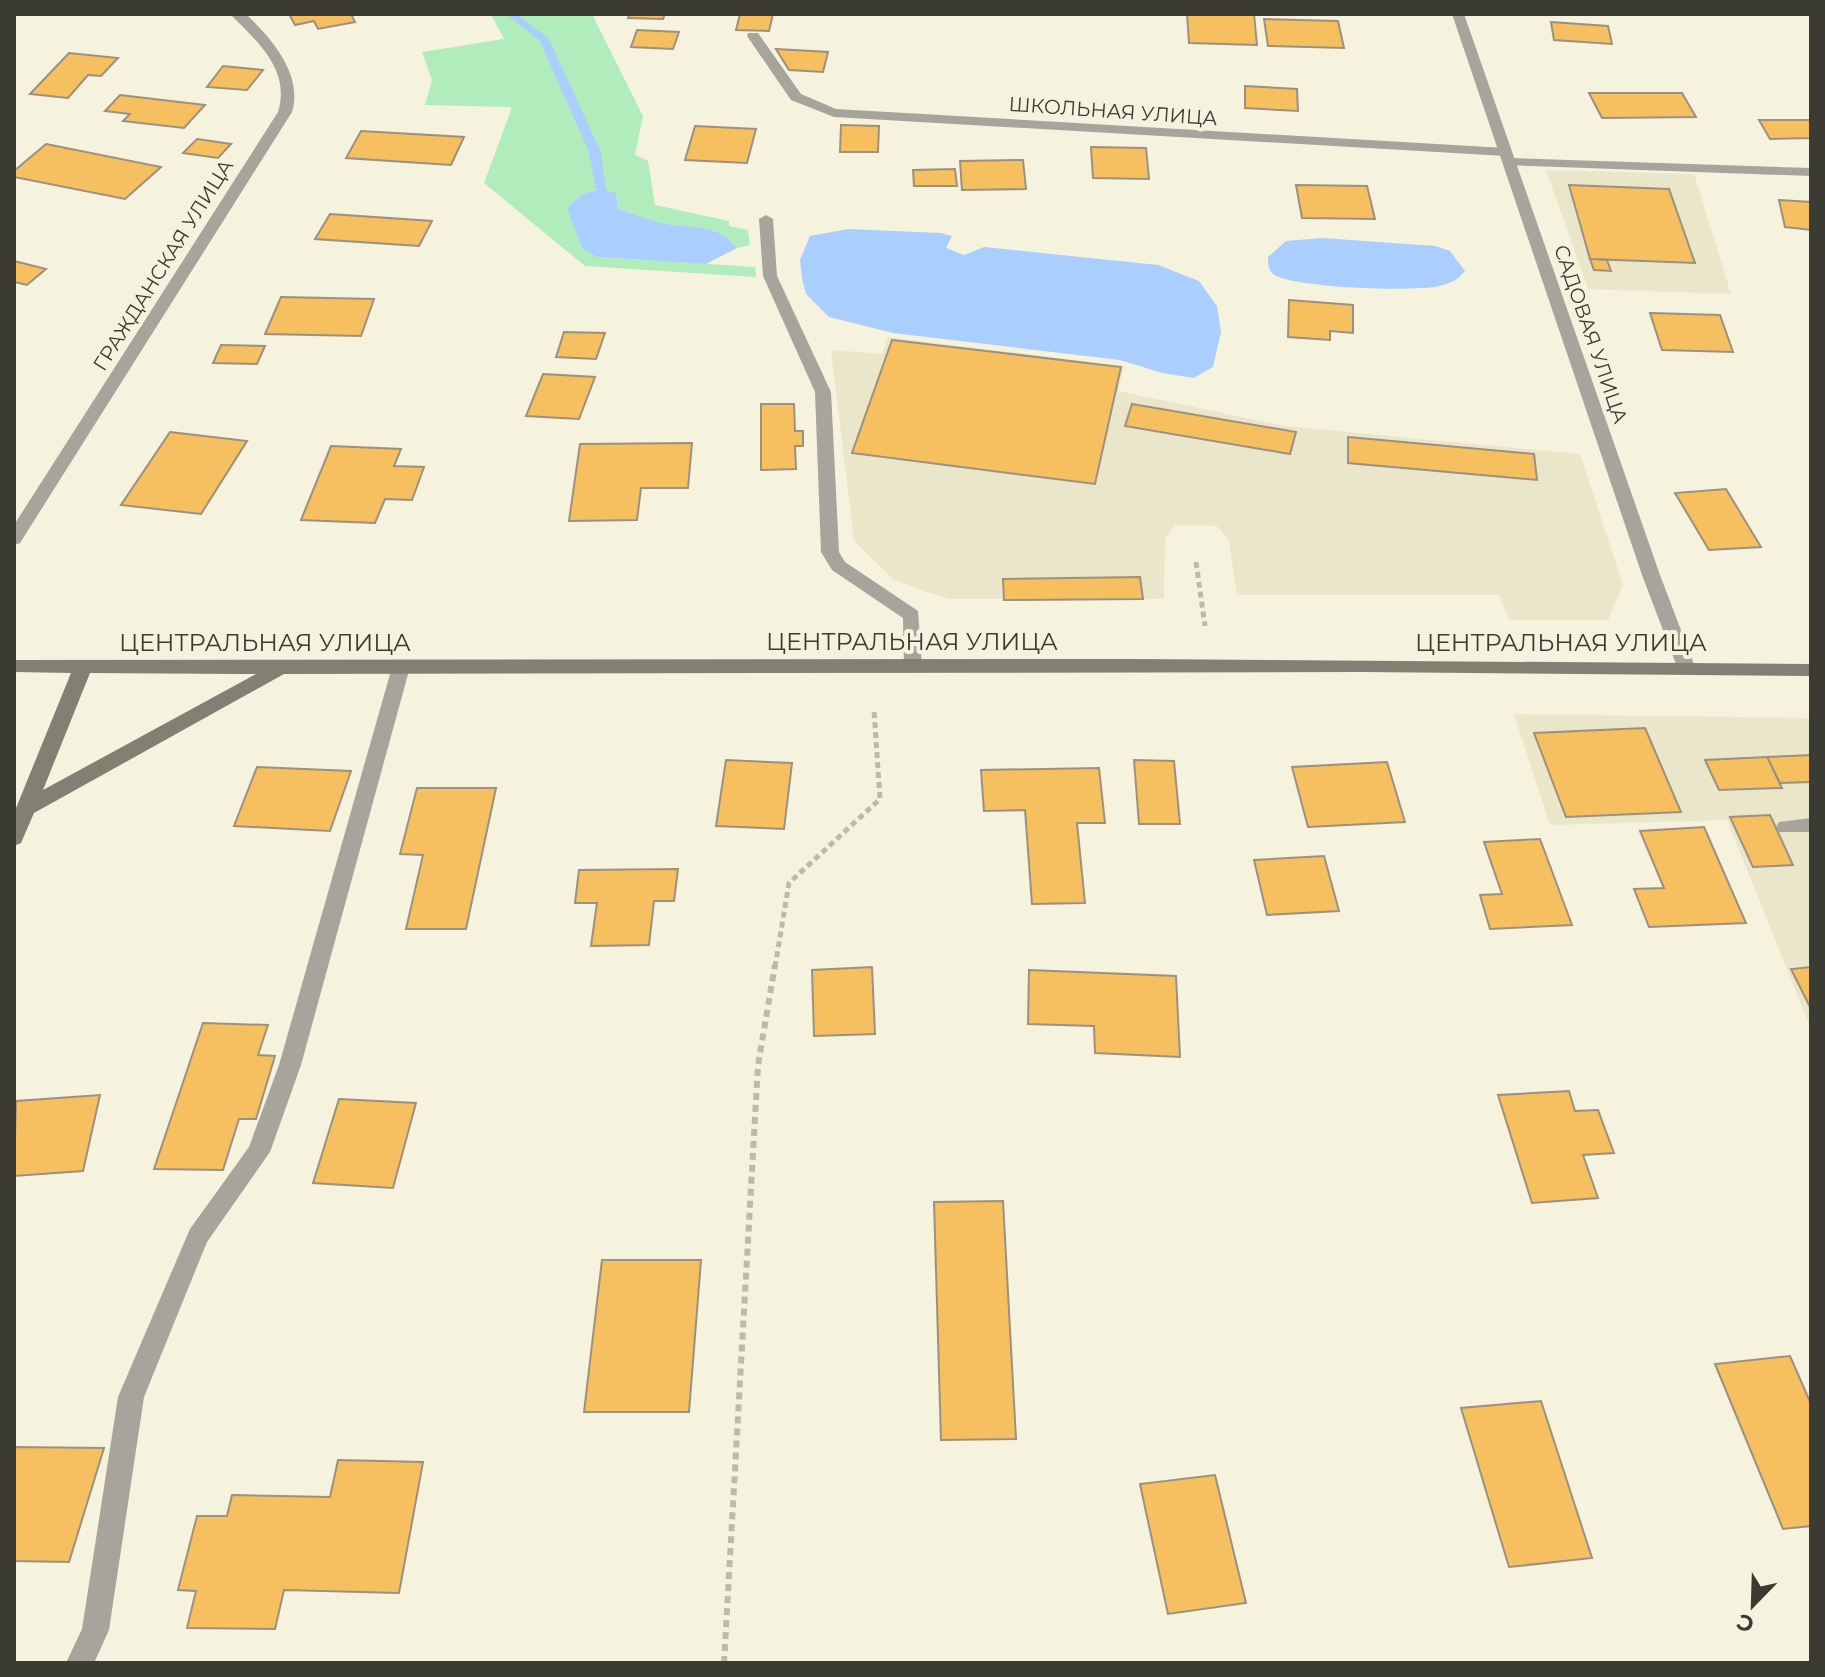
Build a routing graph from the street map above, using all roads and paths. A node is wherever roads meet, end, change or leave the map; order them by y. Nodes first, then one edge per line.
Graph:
1 (236, 14) edge
2 (1458, 14) edge
3 (753, 36) dead end
4 (1507, 157) junction
5 (1811, 172) edge
6 (766, 219) dead end
7 (14, 539) edge
8 (1196, 562) dead end
9 (1205, 626) dead end
10 (14, 666) edge
11 (913, 666) junction
12 (83, 667) junction
13 (401, 667) junction
14 (1686, 667) junction
15 (279, 669) junction
16 (1811, 670) edge
17 (874, 710) dead end
18 (27, 808) junction
19 (1811, 825) edge
20 (1786, 827) dead end
21 (14, 838) edge
22 (80, 1663) edge
23 (724, 1663) edge

1 - 7 street, ГРАЖДАНСКАЯ УЛИЦА
2 - 4 street, САДОВАЯ УЛИЦА
3 - 4 street, ШКОЛЬНАЯ УЛИЦА
4 - 5 street, ШКОЛЬНАЯ УЛИЦА
4 - 14 street, САДОВАЯ УЛИЦА
6 - 11 street
8 - 9 path
10 - 12 main road, ЦЕНТРАЛЬНАЯ УЛИЦА
11 - 13 main road, ЦЕНТРАЛЬНАЯ УЛИЦА
11 - 14 main road, ЦЕНТРАЛЬНАЯ УЛИЦА
12 - 15 main road, ЦЕНТРАЛЬНАЯ УЛИЦА
12 - 18 main road
13 - 15 main road, ЦЕНТРАЛЬНАЯ УЛИЦА
13 - 22 street
14 - 16 main road, ЦЕНТРАЛЬНАЯ УЛИЦА
15 - 18 main road
17 - 23 path
18 - 21 main road
19 - 20 street

